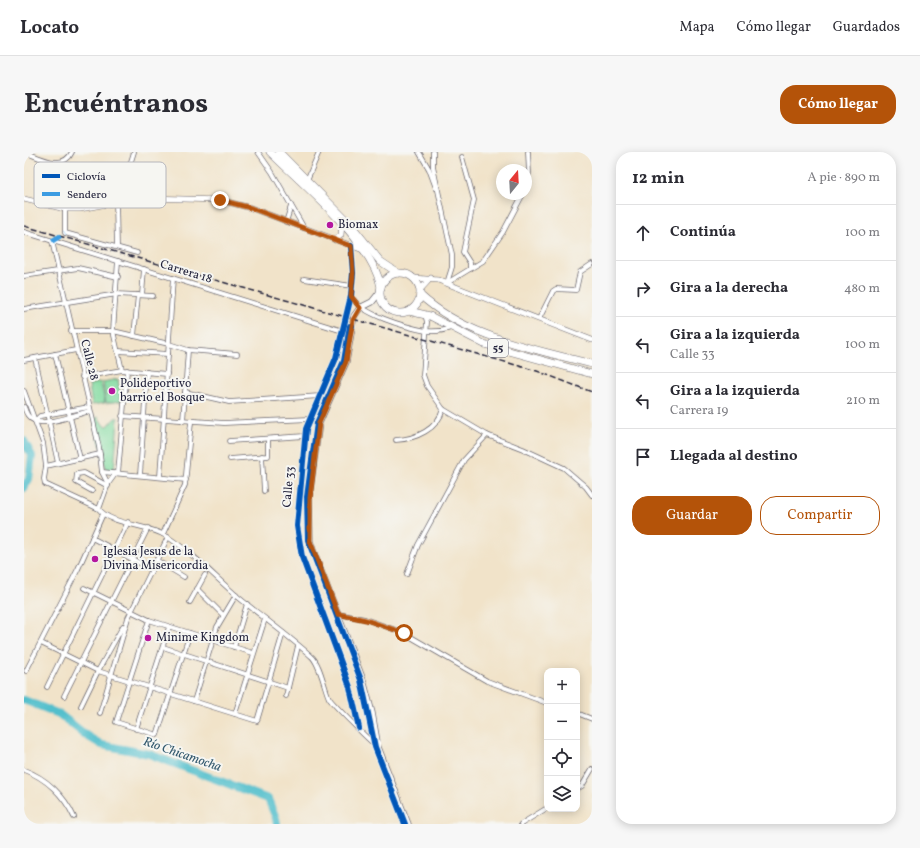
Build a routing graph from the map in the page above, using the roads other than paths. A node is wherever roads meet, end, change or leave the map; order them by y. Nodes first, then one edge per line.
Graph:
1 (24, 152) edge
2 (72, 152) edge
3 (134, 152) edge
4 (258, 152) edge
5 (270, 152) edge
6 (279, 152) edge
7 (319, 152) edge
8 (419, 152) edge
9 (433, 152) edge
10 (528, 152) edge
11 (462, 157) dead end
12 (55, 162) edge
13 (61, 162) edge
14 (131, 162) edge
15 (529, 164) edge
16 (307, 180) junction
17 (439, 193) junction
18 (24, 199) edge
19 (166, 199) edge
20 (520, 200) edge
21 (34, 201) edge
22 (291, 206) junction
23 (61, 208) edge
24 (92, 208) edge
25 (116, 208) edge
26 (65, 209) junction
27 (286, 222) junction
28 (342, 224) junction
29 (304, 228) junction
30 (24, 232) edge
31 (52, 240) junction
32 (334, 240) junction
33 (351, 246) junction
34 (117, 247) junction
35 (362, 250) junction
36 (138, 253) dead end
37 (118, 261) junction
38 (592, 264) edge
39 (144, 269) junction
40 (470, 269) junction
41 (58, 270) junction
42 (398, 273) junction
43 (24, 276) edge
44 (118, 278) junction
45 (173, 278) junction
46 (414, 278) junction
47 (431, 278) junction
48 (304, 279) dead end
49 (446, 283) junction
50 (352, 286) junction
51 (381, 289) junction
52 (420, 293) junction
53 (117, 294) junction
54 (140, 295) junction
55 (153, 296) dead end
56 (351, 296) junction
57 (65, 302) junction
58 (360, 308) junction
59 (24, 309) edge
60 (409, 311) junction
61 (425, 314) junction
62 (539, 319) junction
63 (451, 328) junction
64 (71, 331) junction
65 (113, 331) junction
66 (343, 331) junction
67 (426, 331) junction
68 (134, 336) junction
69 (592, 340) edge
70 (169, 344) junction
71 (76, 350) junction
72 (188, 350) junction
73 (118, 351) junction
74 (55, 354) junction
75 (168, 354) junction
76 (237, 354) dead end
77 (35, 358) junction
78 (24, 360) edge
79 (592, 364) edge
80 (124, 370) junction
81 (147, 372) junction
82 (167, 374) junction
83 (592, 374) edge
84 (82, 376) junction
85 (24, 391) edge
86 (185, 392) junction
87 (320, 396) junction
88 (25, 397) edge
89 (24, 407) edge
90 (90, 409) junction
91 (443, 409) junction
92 (68, 411) junction
93 (48, 415) junction
94 (70, 416) junction
95 (122, 416) junction
96 (144, 418) junction
97 (164, 419) junction
98 (310, 419) junction
99 (34, 421) junction
100 (49, 421) junction
101 (183, 421) junction
102 (191, 422) junction
103 (487, 435) junction
104 (305, 436) junction
105 (268, 439) junction
106 (396, 440) dead end
107 (229, 442) dead end
108 (100, 454) junction
109 (262, 456) junction
110 (80, 459) junction
111 (230, 459) dead end
112 (58, 463) junction
113 (46, 466) junction
114 (102, 472) junction
115 (117, 473) junction
116 (140, 475) junction
117 (160, 477) junction
118 (186, 480) junction
119 (108, 485) junction
120 (92, 491) dead end
121 (264, 491) dead end
122 (592, 495) edge
123 (100, 509) junction
124 (103, 514) junction
125 (128, 522) junction
126 (148, 528) junction
127 (163, 534) junction
128 (168, 537) junction
129 (92, 538) junction
130 (115, 550) junction
131 (133, 559) junction
132 (156, 560) junction
133 (151, 569) junction
134 (407, 574) dead end
135 (205, 575) dead end
136 (184, 577) dead end
137 (84, 588) dead end
138 (197, 589) junction
139 (93, 592) junction
140 (236, 596) junction
141 (111, 602) junction
142 (190, 602) dead end
143 (247, 604) junction
144 (130, 612) junction
145 (338, 614) junction
146 (223, 615) junction
147 (128, 618) junction
148 (265, 619) junction
149 (149, 620) junction
150 (169, 627) junction
151 (190, 633) junction
152 (283, 633) junction
153 (212, 640) junction
154 (40, 643) junction
155 (298, 646) junction
156 (163, 647) junction
157 (234, 647) junction
158 (253, 653) junction
159 (63, 654) junction
160 (183, 654) junction
161 (206, 661) junction
162 (81, 662) junction
163 (26, 671) dead end
164 (98, 671) junction
165 (247, 674) junction
166 (111, 675) junction
167 (129, 680) junction
168 (268, 681) junction
169 (47, 687) dead end
170 (150, 687) junction
171 (288, 688) junction
172 (170, 694) junction
173 (64, 696) dead end
174 (286, 696) dead end
175 (194, 701) junction
176 (544, 702) edge
177 (81, 706) dead end
178 (100, 714) dead end
179 (235, 714) junction
180 (580, 714) edge
181 (592, 718) edge
182 (359, 728) junction
183 (136, 729) junction
184 (378, 748) junction
185 (592, 769) edge
186 (24, 770) edge
187 (591, 776) edge
188 (580, 787) edge
189 (544, 810) edge
190 (74, 817) dead end
191 (408, 824) edge
192 (521, 824) edge

1 - 12 street
2 - 13 street
3 - 14 street
4 - 22 street
5 - 28 highway, 55
6 - 16 highway
7 - 16 street
8 - 17 street
9 - 17 street
10 - 15 street
11 - 40 street
16 - 42 highway
17 - 49 street
18 - 21 street
19 - 27 street
20 - 40 street
22 - 27 street
22 - 29 street
23 - 26 street
24 - 26 street
25 - 34 street
26 - 34 street
27 - 29 street
28 - 32 street
28 - 35 highway, 55
29 - 32 street
30 - 31 street, Carrera 18
31 - 37 street, Carrera 18
31 - 41 street, Calle 28
32 - 33 street
33 - 35 street
33 - 50 street, Calle 33
34 - 36 street
35 - 51 highway, 55
37 - 39 street, Carrera 18
37 - 44 street
38 - 62 street
39 - 45 street, Carrera 18
39 - 54 street
40 - 49 street
41 - 43 street
41 - 44 street
41 - 57 street, Calle 28
42 - 46 highway
42 - 51 highway
44 - 53 street
45 - 66 street, Carrera 18
45 - 70 street
46 - 47 street
46 - 52 highway, 55
47 - 49 street
47 - 52 street
48 - 50 street
49 - 62 street
50 - 56 street, Calle 33
51 - 58 main road
51 - 60 highway, 55
52 - 60 highway
52 - 79 highway, 55
53 - 54 street
53 - 57 street
53 - 65 street
54 - 55 street
54 - 68 street
56 - 58 street
56 - 66 street, Calle 33
57 - 59 street
57 - 64 street, Calle 28
58 - 67 street
58 - 145 main road
60 - 61 highway, 55
61 - 63 highway, 55
61 - 67 street
62 - 69 street
63 - 67 street
63 - 83 highway, 55
64 - 65 street
64 - 71 street, Calle 28
65 - 68 street
65 - 73 street
66 - 87 street, Calle 33
67 - 91 street
68 - 70 street
70 - 72 street
70 - 75 street
71 - 74 street
71 - 84 street, Calle 28
72 - 76 street
72 - 86 street
73 - 75 street
73 - 80 street
74 - 77 street
74 - 92 street
75 - 82 street
77 - 78 street
77 - 93 street
80 - 81 street
80 - 84 street
80 - 95 street
81 - 82 street
81 - 96 street
82 - 97 street
84 - 90 street, Calle 28
85 - 88 street
86 - 87 street
86 - 101 street
87 - 98 street, Calle 33
88 - 99 street
89 - 99 street
90 - 92 street
90 - 94 street
90 - 108 street, Calle 28
91 - 103 street
91 - 106 street
92 - 93 street
92 - 94 street
93 - 99 street
93 - 100 street
94 - 100 street
94 - 110 street
95 - 96 street
95 - 115 street
96 - 97 street
96 - 116 street
97 - 101 street
97 - 117 street
98 - 102 street
98 - 104 street, Calle 33
99 - 100 street
99 - 113 street
100 - 112 street
101 - 102 street
102 - 118 street
103 - 122 street
103 - 134 street
104 - 105 street
104 - 182 street, Calle 33
105 - 107 street
105 - 109 street
108 - 110 street
108 - 114 street, Calle 28
109 - 111 street
109 - 121 street
110 - 112 street
112 - 113 street
113 - 123 street
114 - 115 street
114 - 119 street, Calle 28
115 - 116 street
115 - 119 street
116 - 117 street
117 - 118 street
118 - 127 street
119 - 120 street
119 - 123 street
123 - 124 street
124 - 125 street
124 - 129 street
125 - 126 street
125 - 130 street
126 - 127 street
126 - 131 street
127 - 128 street
128 - 132 street
128 - 140 street
129 - 130 street
129 - 154 street
130 - 131 street
130 - 139 street
131 - 133 street
131 - 141 street
132 - 133 street
132 - 136 street
133 - 144 street
135 - 138 street
137 - 139 street
138 - 142 street
138 - 146 street
139 - 141 street
139 - 159 street
140 - 143 street
140 - 146 street
141 - 144 street
141 - 162 street
143 - 148 street
143 - 157 street
144 - 147 street
144 - 149 street
145 - 176 street
145 - 184 main road
146 - 153 street
147 - 164 street
147 - 166 street
148 - 152 street
148 - 158 street
149 - 150 street
149 - 167 street
150 - 151 street
150 - 156 street
151 - 153 street
151 - 160 street
152 - 155 street
152 - 168 street
153 - 157 street
153 - 161 street
154 - 159 street
154 - 163 street
155 - 171 street
155 - 182 street
156 - 160 street
156 - 170 street
157 - 158 street
158 - 165 street
159 - 162 street
159 - 169 street
160 - 161 street
160 - 172 street
161 - 165 street
161 - 175 street
162 - 164 street
162 - 173 street
164 - 166 street
164 - 177 street
165 - 168 street
165 - 179 street
166 - 167 street
166 - 178 street
167 - 170 street
167 - 183 street
168 - 171 street
168 - 179 street
170 - 172 street
170 - 183 street
171 - 174 street
172 - 175 street
172 - 183 street
175 - 179 street
180 - 181 street
182 - 184 street
184 - 191 main road
185 - 187 street
186 - 190 street
187 - 188 street
189 - 192 street

